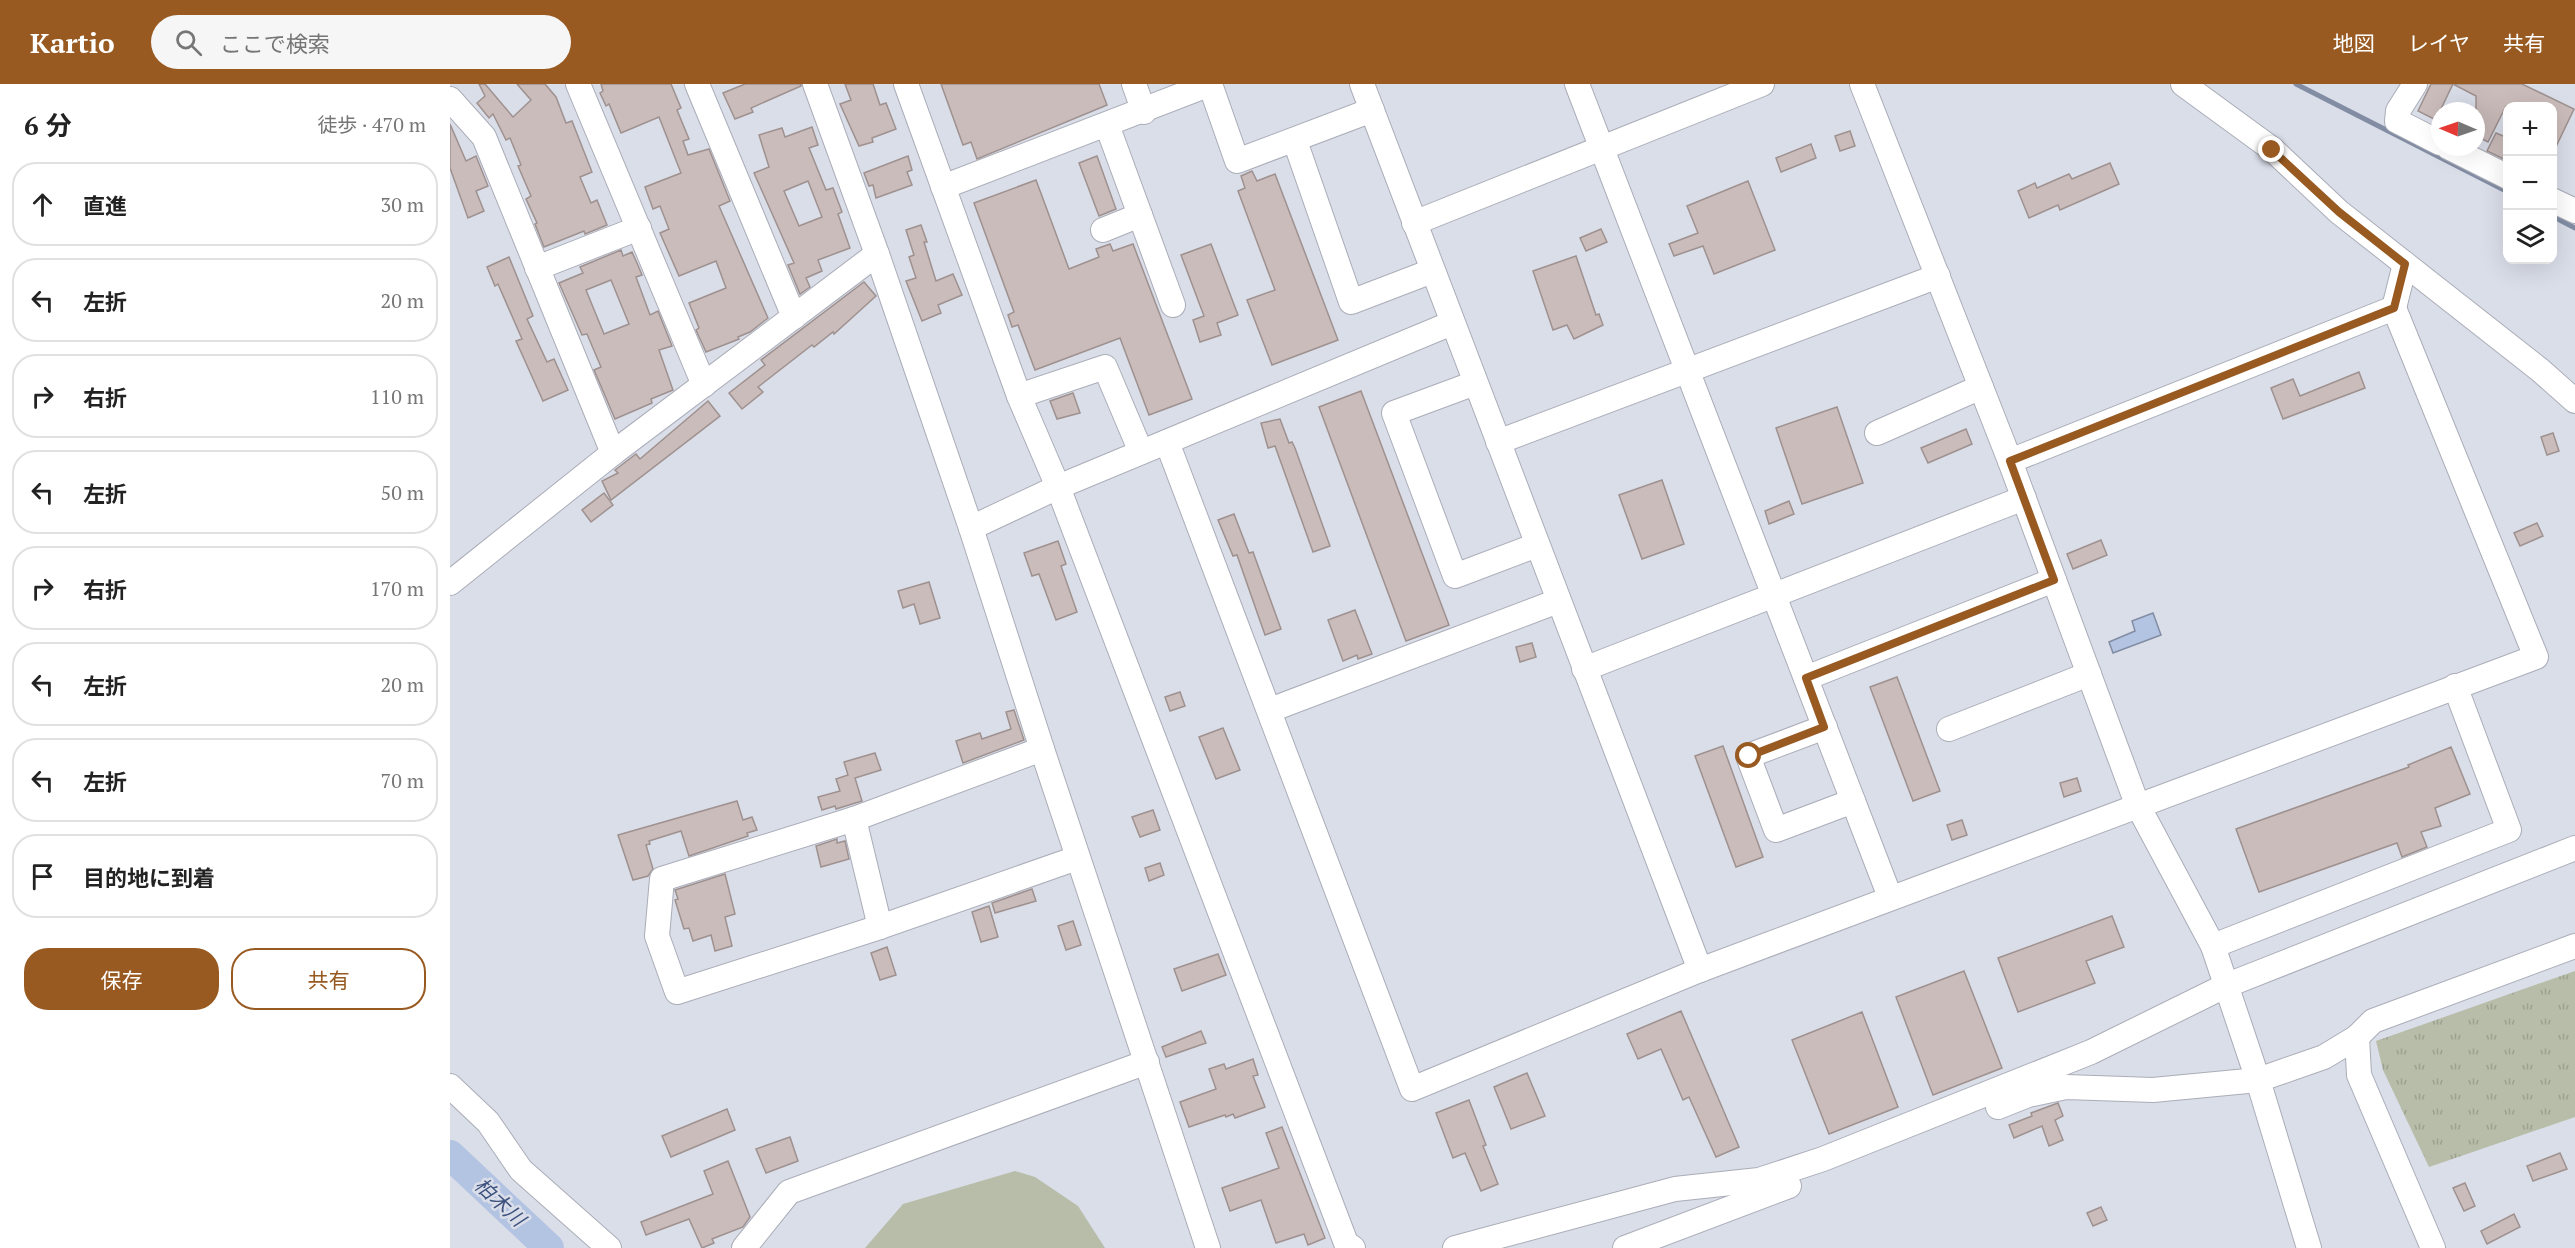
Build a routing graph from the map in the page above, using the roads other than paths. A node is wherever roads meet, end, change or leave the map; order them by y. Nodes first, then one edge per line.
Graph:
1 (458, 84) edge
2 (578, 84) edge
3 (697, 84) edge
4 (815, 84) edge
5 (906, 84) edge
6 (1134, 84) edge
7 (1210, 84) edge
8 (1362, 84) edge
9 (1577, 84) edge
10 (1762, 84) edge
11 (1862, 84) edge
12 (2183, 84) edge
13 (2415, 84) edge
14 (450, 91) edge
15 (450, 99) edge
16 (1372, 110) junction
17 (1144, 112) junction
18 (1107, 125) junction
19 (2431, 138) edge
20 (1295, 141) junction
21 (1601, 147) junction
22 (2466, 156) edge
23 (2503, 174) edge
24 (943, 187) junction
25 (2557, 202) edge
26 (2575, 211) edge
27 (1140, 215) junction
28 (1414, 223) junction
29 (639, 228) junction
30 (1103, 230) dead end
31 (877, 254) junction
32 (2405, 264) junction
33 (537, 267) junction
34 (1432, 271) junction
35 (1938, 276) junction
36 (1173, 306) dead end
37 (2394, 308) junction
38 (794, 317) junction
39 (1452, 323) junction
40 (1688, 370) junction
41 (1475, 382) junction
42 (704, 385) junction
43 (1981, 387) junction
44 (1019, 396) junction
45 (2575, 401) edge
46 (1876, 433) dead end
47 (1167, 442) junction
48 (1497, 442) junction
49 (1141, 452) junction
50 (613, 453) junction
51 (2010, 461) junction
52 (1051, 490) junction
53 (2024, 498) junction
54 (971, 528) junction
55 (1537, 545) junction
56 (2054, 580) junction
57 (450, 583) edge
58 (1774, 596) junction
59 (1558, 601) junction
60 (1584, 669) junction
61 (2089, 674) junction
62 (1806, 678) junction
63 (2455, 686) junction
64 (1270, 710) junction
65 (1824, 727) junction
66 (1950, 729) dead end
67 (1042, 749) junction
68 (1853, 801) junction
69 (2137, 804) junction
70 (854, 819) junction
71 (2575, 848) edge
72 (1077, 858) junction
73 (1890, 897) junction
74 (880, 927) junction
75 (2213, 946) junction
76 (2575, 946) edge
77 (1700, 970) junction
78 (2228, 994) junction
79 (2357, 1036) junction
80 (1147, 1062) junction
81 (2258, 1080) junction
82 (450, 1086) edge
83 (609, 1248) edge
84 (744, 1248) edge
85 (1208, 1248) edge
86 (1353, 1248) edge
87 (1455, 1248) edge
88 (1625, 1248) edge
89 (2309, 1248) edge
90 (2433, 1248) edge

1 - 14 street
2 - 29 street
3 - 38 street
4 - 31 street
5 - 24 street
6 - 17 street
7 - 17 street
7 - 20 street
8 - 16 street
9 - 21 street
10 - 21 street
11 - 35 street
12 - 32 street
13 - 19 street
15 - 33 street
16 - 20 street
16 - 28 street
17 - 18 street
18 - 24 street
18 - 27 street
20 - 34 street
21 - 28 street
21 - 40 street
22 - 23 street
24 - 44 street
25 - 26 street
27 - 30 street
27 - 36 street
28 - 34 street
29 - 33 street
29 - 42 street
31 - 38 street
31 - 54 street
32 - 37 street
32 - 45 street
33 - 50 street
34 - 39 street
35 - 40 street
35 - 43 street
37 - 51 street
37 - 63 street
38 - 42 street
39 - 41 street
39 - 47 street
40 - 48 street
40 - 58 street
41 - 48 street
41 - 55 street
42 - 50 street
43 - 46 street
43 - 51 street
44 - 49 street
44 - 52 street
47 - 49 street
47 - 64 street
48 - 55 street
49 - 52 street
50 - 57 street
51 - 53 street
52 - 54 street
52 - 86 street
53 - 56 street
53 - 58 street
54 - 67 street
55 - 59 street
56 - 61 street
56 - 62 street
58 - 60 street
58 - 62 street
59 - 60 street
59 - 64 street
60 - 77 street
61 - 66 street
61 - 69 street
62 - 65 street
63 - 69 street
63 - 75 street
64 - 77 street
65 - 68 street
65 - 68 street
67 - 70 street
67 - 72 street
68 - 73 street
69 - 73 street
69 - 75 street
70 - 74 street
70 - 74 street
71 - 78 street
72 - 74 street
72 - 80 street
73 - 77 street
75 - 78 street
76 - 79 street
78 - 81 street
78 - 87 street
79 - 81 street
79 - 90 street
80 - 84 street
80 - 85 street
81 - 88 street
81 - 89 street
82 - 83 street

